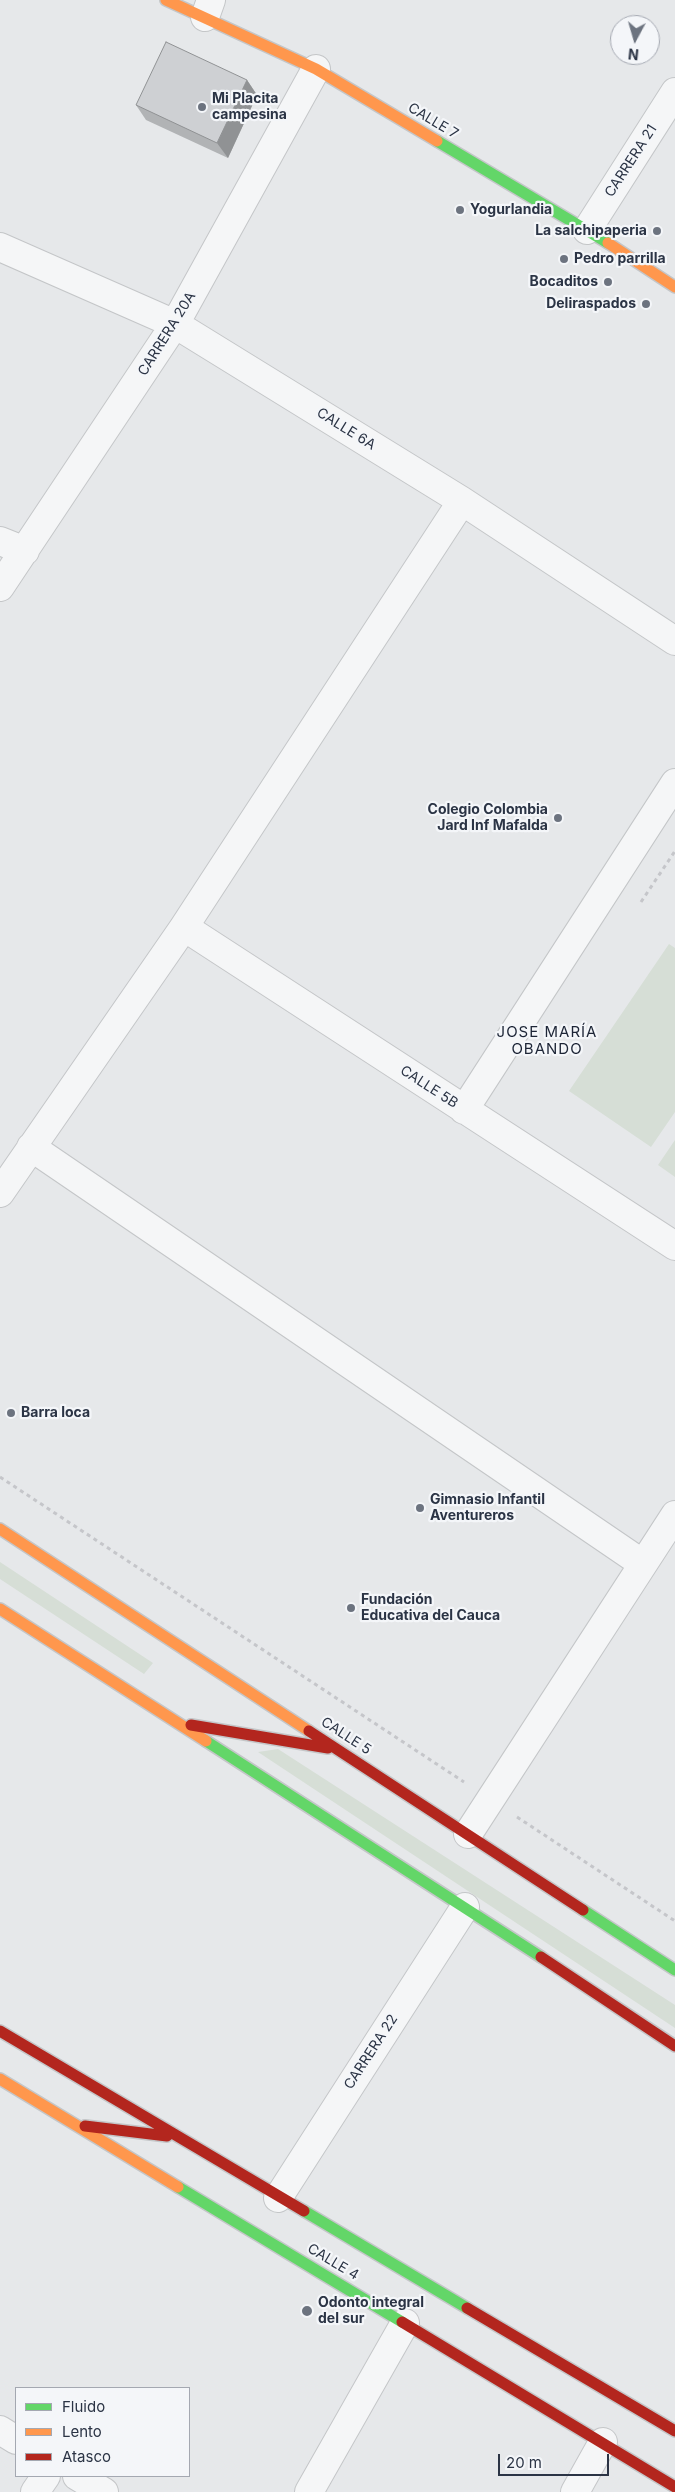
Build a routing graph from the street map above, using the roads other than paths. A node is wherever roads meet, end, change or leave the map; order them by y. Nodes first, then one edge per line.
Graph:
1 (166, 0) edge
2 (208, 8) edge
3 (316, 69) junction
4 (675, 92) edge
5 (587, 230) junction
6 (0, 247) edge
7 (675, 287) edge
8 (175, 324) junction
9 (462, 501) junction
10 (0, 540) edge
11 (25, 551) junction
12 (0, 587) edge
13 (675, 641) edge
14 (675, 783) edge
15 (184, 927) junction
16 (464, 1110) junction
17 (31, 1147) junction
18 (0, 1193) edge
19 (675, 1246) edge
20 (675, 1515) edge
21 (0, 1528) edge
22 (643, 1564) junction
23 (0, 1609) edge
24 (178, 1723) junction
25 (339, 1750) junction
26 (468, 1834) junction
27 (465, 1906) junction
28 (675, 1970) edge
29 (0, 2031) edge
30 (675, 2046) edge
31 (0, 2079) edge
32 (76, 2125) junction
33 (178, 2138) junction
34 (278, 2198) junction
35 (405, 2323) junction
36 (0, 2430) edge
37 (675, 2431) edge
38 (15, 2439) edge
39 (603, 2442) junction
40 (45, 2477) edge
41 (79, 2477) edge
42 (675, 2487) edge
43 (36, 2492) edge
44 (104, 2492) edge
45 (309, 2492) edge
46 (575, 2492) edge

1 - 2 main road, CALLE 7
2 - 3 main road, CALLE 7
3 - 5 main road, CALLE 7
3 - 8 street, CARRERA 20A
4 - 5 street, CARRERA 21
5 - 7 main road, CALLE 7
6 - 8 street, CALLE 6A
8 - 9 street, CALLE 6A
8 - 11 street, CARRERA 20A
9 - 13 street, CALLE 6A
9 - 15 street
10 - 11 street
11 - 12 street, CARRERA 20A
14 - 16 street
15 - 16 street, CALLE 5B
15 - 17 street
16 - 19 street, CALLE 5B
17 - 18 street
17 - 22 street
20 - 22 street
21 - 25 main road, CALLE 5
22 - 26 street
23 - 24 main road
24 - 25 main road
24 - 27 main road
25 - 26 main road, CALLE 5
26 - 28 main road, CALLE 5
27 - 30 main road
27 - 34 street, CARRERA 22
29 - 33 main road, CALLE 4
31 - 32 main road, CALLE 4
32 - 33 main road
32 - 35 main road, CALLE 4
33 - 34 main road, CALLE 4
34 - 37 main road, CALLE 4
35 - 39 main road, CALLE 4
35 - 45 street
36 - 38 street
39 - 42 main road, CALLE 4
39 - 46 street
40 - 43 street
41 - 44 street

